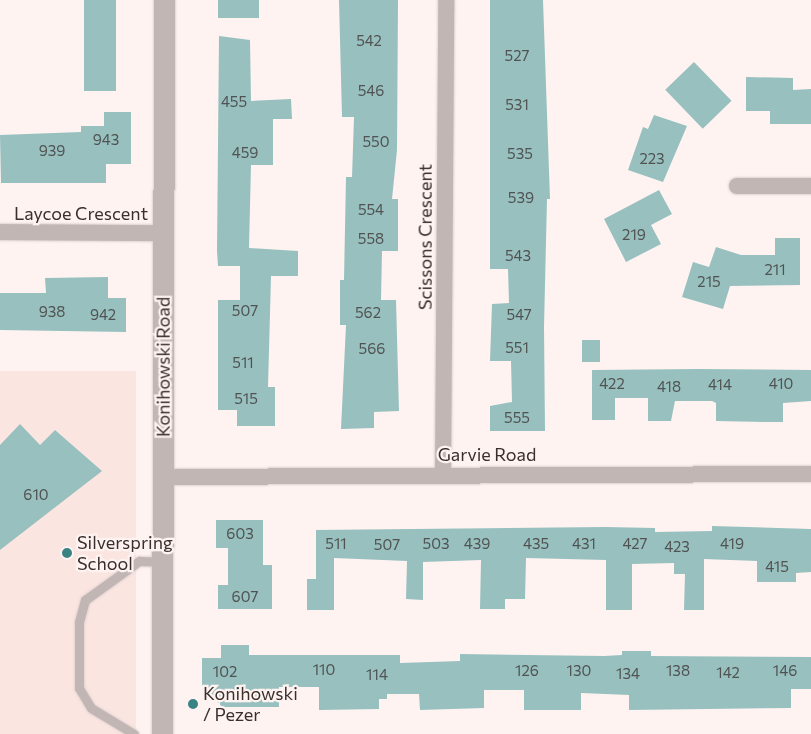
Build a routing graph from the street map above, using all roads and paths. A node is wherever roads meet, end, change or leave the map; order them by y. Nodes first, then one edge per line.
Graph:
1 (164, 0) edge
2 (446, 0) edge
3 (737, 186) dead end
4 (811, 186) edge
5 (0, 232) edge
6 (163, 233) junction
7 (443, 474) junction
8 (811, 474) edge
9 (163, 477) junction
10 (162, 562) junction
11 (134, 734) edge
12 (162, 734) edge

1 - 6 street, Konihowski Road
2 - 7 street, Scissons Crescent
3 - 4 street
5 - 6 street, Laycoe Crescent
6 - 9 street, Konihowski Road
7 - 8 street, Garvie Road
7 - 9 street, Garvie Road
9 - 10 street, Konihowski Road
10 - 11 lane
10 - 12 street, Konihowski Road

